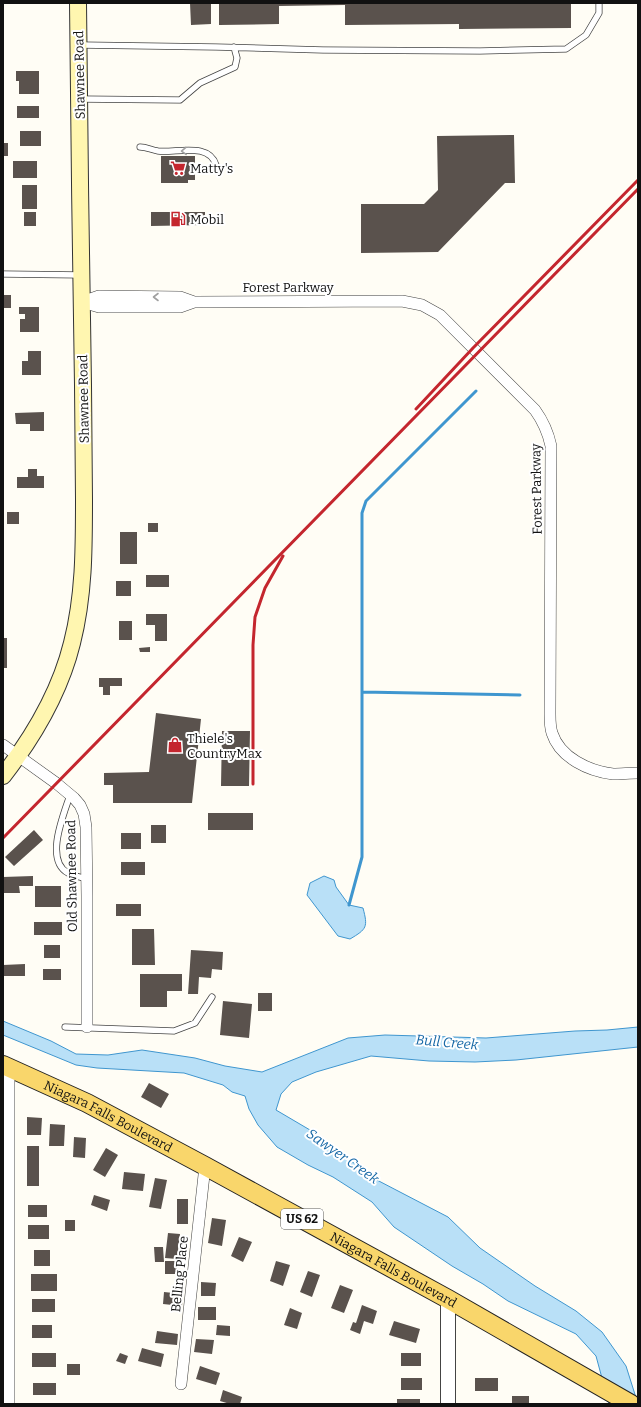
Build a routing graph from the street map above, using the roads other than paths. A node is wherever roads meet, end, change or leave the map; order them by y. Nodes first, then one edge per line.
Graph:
1 (78, 3) edge
2 (598, 3) edge
3 (78, 45) junction
4 (234, 47) junction
5 (79, 99) junction
6 (140, 147) dead end
7 (216, 165) dead end
8 (3, 274) edge
9 (81, 274) junction
10 (82, 302) junction
11 (3, 745) edge
12 (18, 756) junction
13 (638, 773) edge
14 (3, 776) edge
15 (70, 795) junction
16 (86, 879) junction
17 (212, 997) dead end
18 (65, 1027) dead end
19 (87, 1027) junction
20 (6, 1066) edge
21 (205, 1166) junction
22 (448, 1299) junction
23 (6, 1349) edge
24 (181, 1384) dead end
25 (9, 1404) edge
26 (448, 1404) edge
27 (631, 1404) edge

1 - 3 main road, Shawnee Road
2 - 4 lane
3 - 4 lane
3 - 5 main road, Shawnee Road
4 - 5 lane
5 - 9 main road, Shawnee Road
7 -> 6 lane
8 - 9 lane
9 - 10 main road, Shawnee Road
10 - 12 main road, Shawnee Road
10 - 13 street, Forest Parkway
11 - 12 street, Old Shawnee Road
12 - 14 main road, Shawnee Road
12 - 15 street, Old Shawnee Road
15 - 16 street, Old Shawnee Road
15 - 16 lane
16 - 19 street, Old Shawnee Road
17 - 19 lane
18 - 19 lane
20 - 21 main road, Niagara Falls Boulevard / US 62
20 - 23 street
21 - 22 main road, Niagara Falls Boulevard / US 62
21 - 24 street, Belling Place
22 - 26 street
22 - 27 main road, Niagara Falls Boulevard / US 62
23 - 25 street

